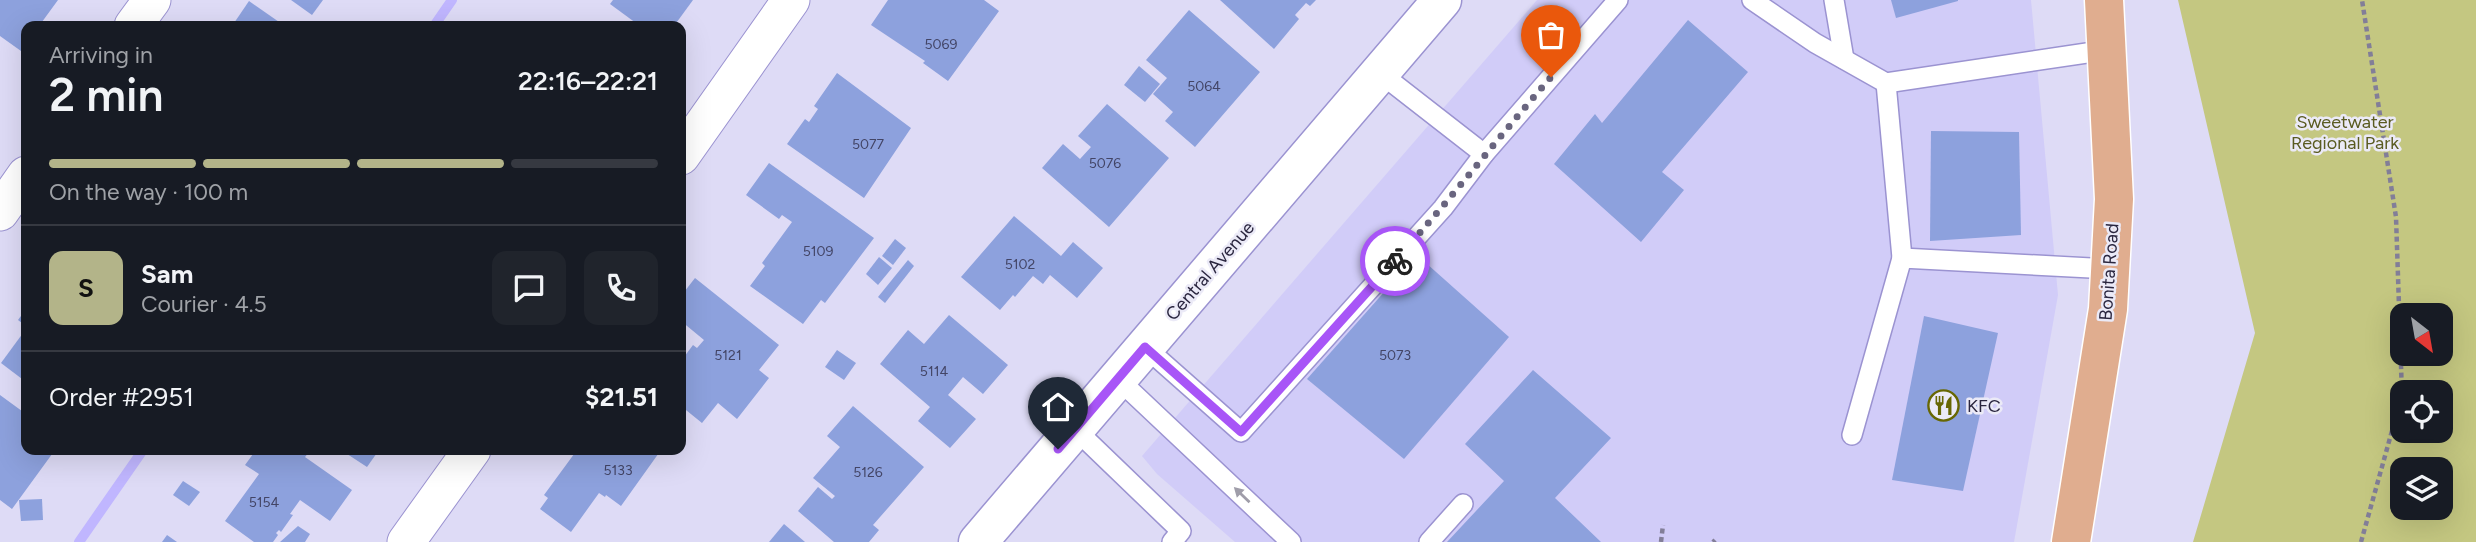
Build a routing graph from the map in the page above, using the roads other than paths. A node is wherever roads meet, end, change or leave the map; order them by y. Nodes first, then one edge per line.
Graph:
1 (152, 0) edge
2 (791, 0) edge
3 (1442, 0) edge
4 (1618, 0) edge
5 (1752, 0) edge
6 (1834, 0) edge
7 (2104, 0) edge
8 (137, 21) edge
9 (2107, 50) junction
10 (1844, 59) junction
11 (1380, 73) junction
12 (1886, 83) junction
13 (686, 149) edge
14 (1484, 154) junction
15 (21, 182) edge
16 (0, 212) edge
17 (1902, 258) junction
18 (2110, 270) junction
19 (1145, 347) junction
20 (1118, 379) junction
21 (1075, 429) junction
22 (1852, 435) dead end
23 (468, 455) edge
24 (1463, 504) dead end
25 (406, 542) edge
26 (978, 542) edge
27 (1172, 542) edge
28 (1291, 542) edge
29 (1429, 542) edge
30 (2071, 542) edge

1 - 8 street
2 - 13 street
3 - 11 main road, Central Avenue
4 - 14 lane
5 - 10 lane
6 - 10 lane
7 - 9 main road, Bonita Road
9 - 12 lane
9 - 18 main road, Bonita Road
10 - 12 lane
11 - 14 lane
11 - 19 main road, Central Avenue
12 - 17 lane
14 - 19 lane
15 - 16 street
17 - 18 lane
17 - 22 lane
18 - 30 main road, Bonita Road
19 - 20 main road, Central Avenue
20 - 21 main road, Central Avenue
28 -> 20 lane
21 - 26 main road, Central Avenue
21 - 27 lane
23 - 25 street
24 - 29 lane

